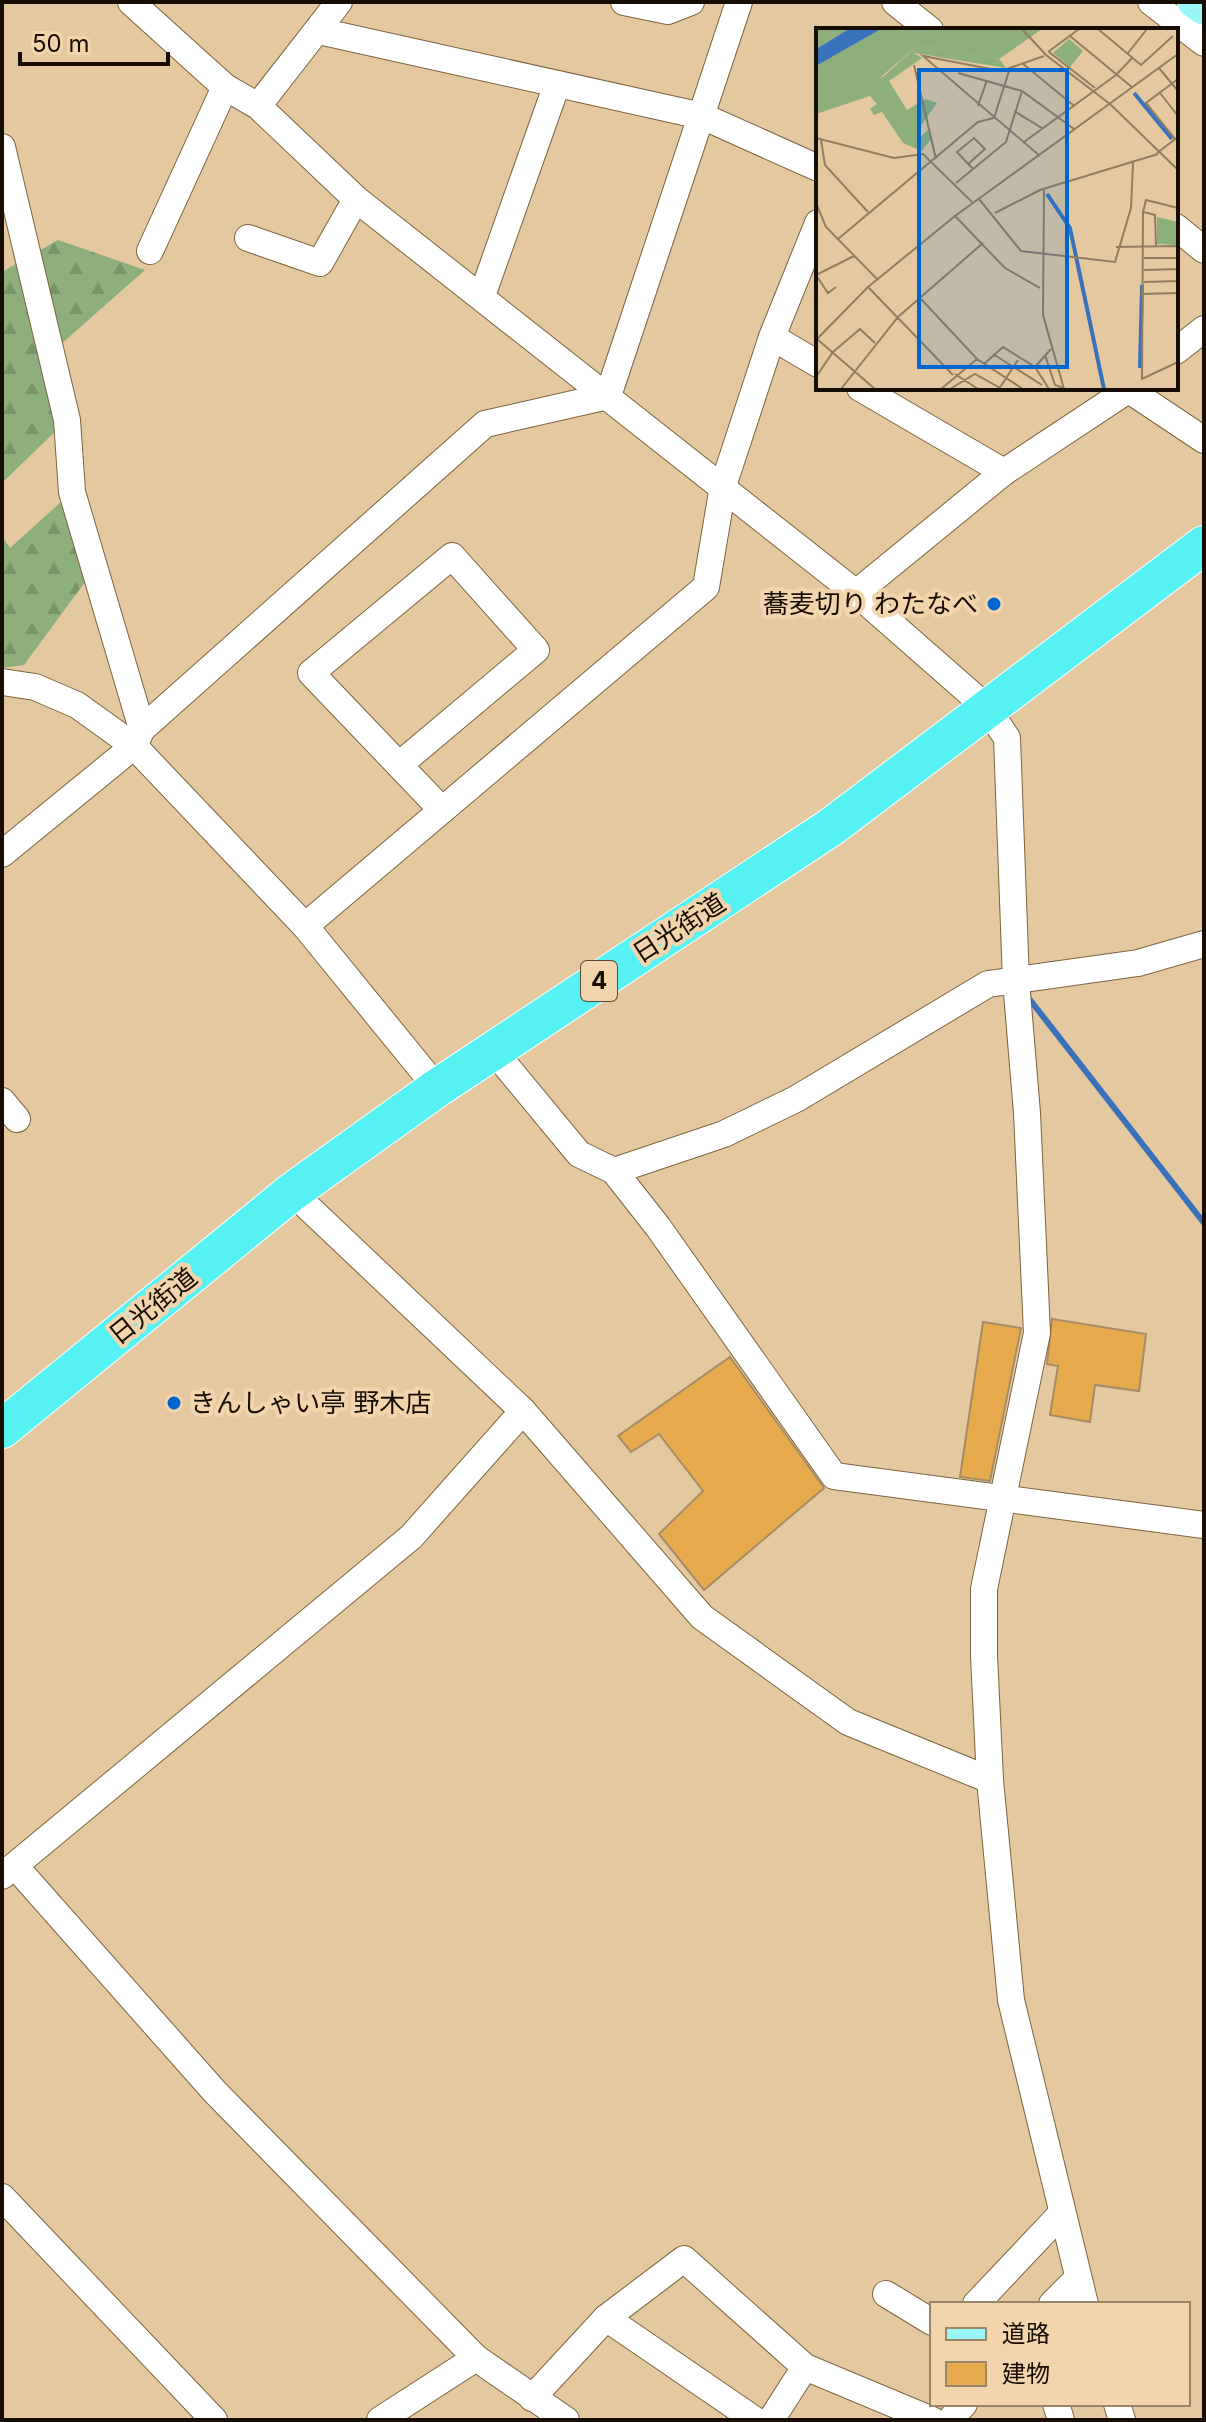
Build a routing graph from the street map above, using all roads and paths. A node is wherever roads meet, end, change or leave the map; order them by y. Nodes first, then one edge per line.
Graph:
1 (131, 2) edge
2 (339, 2) edge
3 (624, 2) edge
4 (691, 2) edge
5 (739, 2) edge
6 (895, 2) edge
7 (1151, 2) edge
8 (1194, 2) edge
9 (1204, 9) edge
10 (928, 28) edge
11 (319, 31) junction
12 (1204, 43) edge
13 (557, 84) junction
14 (225, 87) junction
15 (258, 106) junction
16 (702, 116) junction
17 (2, 147) edge
18 (816, 167) edge
19 (356, 199) junction
20 (816, 228) edge
21 (1178, 229) edge
22 (248, 238) dead end
23 (1204, 250) edge
24 (150, 251) dead end
25 (482, 296) junction
26 (1204, 329) edge
27 (772, 337) junction
28 (1178, 349) edge
29 (816, 363) edge
30 (863, 390) edge
31 (1127, 390) edge
32 (1130, 390) edge
33 (608, 396) junction
34 (1204, 440) edge
35 (1004, 472) junction
36 (723, 486) junction
37 (1204, 545) edge
38 (856, 593) junction
39 (2, 682) edge
40 (987, 708) junction
41 (138, 737) junction
42 (399, 765) junction
43 (442, 810) junction
44 (2, 854) edge
45 (305, 926) junction
46 (1204, 944) edge
47 (1016, 981) junction
48 (493, 1050) junction
49 (437, 1088) junction
50 (614, 1171) junction
51 (292, 1192) junction
52 (523, 1411) junction
53 (2, 1429) edge
54 (1003, 1496) junction
55 (1204, 1525) edge
56 (990, 1780) junction
57 (8, 1871) edge
58 (2, 2197) edge
59 (1062, 2213) junction
60 (1081, 2292) edge
61 (886, 2294) dead end
62 (978, 2302) edge
63 (1057, 2302) edge
64 (606, 2318) junction
65 (930, 2321) edge
66 (476, 2358) junction
67 (805, 2367) junction
68 (532, 2398) junction
69 (214, 2420) edge
70 (380, 2420) edge
71 (566, 2420) edge
72 (755, 2420) edge
73 (771, 2420) edge
74 (932, 2420) edge

1 - 14 street
2 - 11 street
3 - 4 street
5 - 16 street
6 - 10 street
7 - 12 street
8 - 9 main road
11 - 13 street
11 - 15 street
13 - 16 street
13 - 25 street
14 - 15 street
14 - 24 street
15 - 19 street
16 - 18 street
16 - 33 street
17 - 41 street
19 - 22 street
19 - 25 street
20 - 27 street
21 - 23 street
25 - 33 street
26 - 28 street
27 - 29 street
27 - 36 street
30 - 35 street
31 - 35 street
32 - 34 street
33 - 36 street
33 - 41 street
35 - 38 street
36 - 38 street
36 - 43 street
37 - 40 highway, 日光街道 / 4
38 - 40 street
39 - 41 street
40 - 47 street
40 - 48 highway, 日光街道 / 4
41 - 44 street
41 - 45 street
42 - 42 street
42 - 43 street
43 - 45 street
45 - 49 street
46 - 47 street
47 - 50 street
47 - 54 street
48 - 49 highway, 日光街道 / 4
48 - 50 street
49 - 51 highway, 日光街道 / 4
50 - 54 street
51 - 52 street
51 - 53 highway, 日光街道 / 4
52 - 56 street
52 - 57 street
54 - 55 street
54 - 56 street
56 - 59 street
57 - 66 street
58 - 69 street
59 - 60 street
59 - 62 street
60 - 63 street
61 - 65 street
64 - 67 street
64 - 68 street
64 - 72 street
66 - 68 street
66 - 70 street
67 - 73 street
67 - 74 street
68 - 71 street

